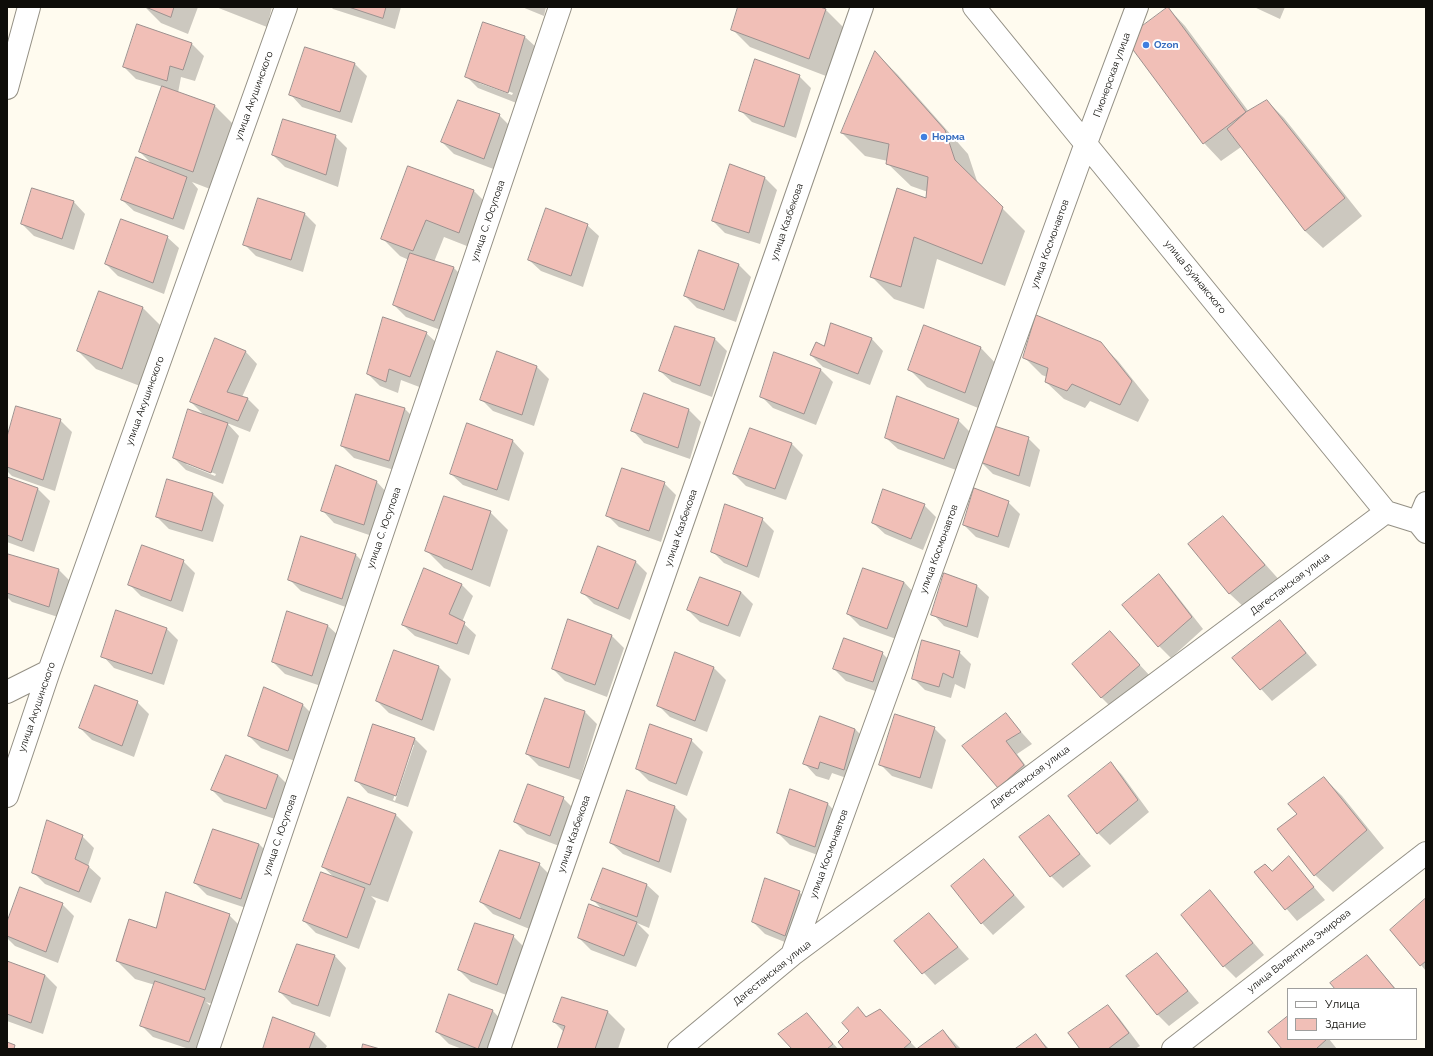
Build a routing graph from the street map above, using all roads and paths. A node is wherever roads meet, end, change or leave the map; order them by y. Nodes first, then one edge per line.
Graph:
1 (29, 7) edge
2 (286, 7) edge
3 (560, 7) edge
4 (862, 7) edge
5 (974, 7) edge
6 (1137, 7) edge
7 (7, 88) edge
8 (1086, 143) junction
9 (1386, 512) junction
10 (1423, 519) edge
11 (49, 671) junction
12 (7, 692) edge
13 (7, 796) edge
14 (1426, 853) edge
15 (792, 955) junction
16 (208, 1049) edge
17 (499, 1049) edge
18 (679, 1049) edge
19 (1173, 1049) edge

1 - 7 street
2 - 11 street, улица Акушинского
3 - 16 street, улица С. Юсупова
4 - 17 street, улица Казбекова
5 - 8 street, улица Буйнакского
6 - 8 street, Пионерская улица
8 - 9 street, улица Буйнакского
8 - 15 street, улица Космонавтов
9 - 10 street
9 - 15 street, Дагестанская улица
11 - 12 street
11 - 13 street, улица Акушинского
14 - 19 street, улица Валентина Эмирова
15 - 18 street, Дагестанская улица

